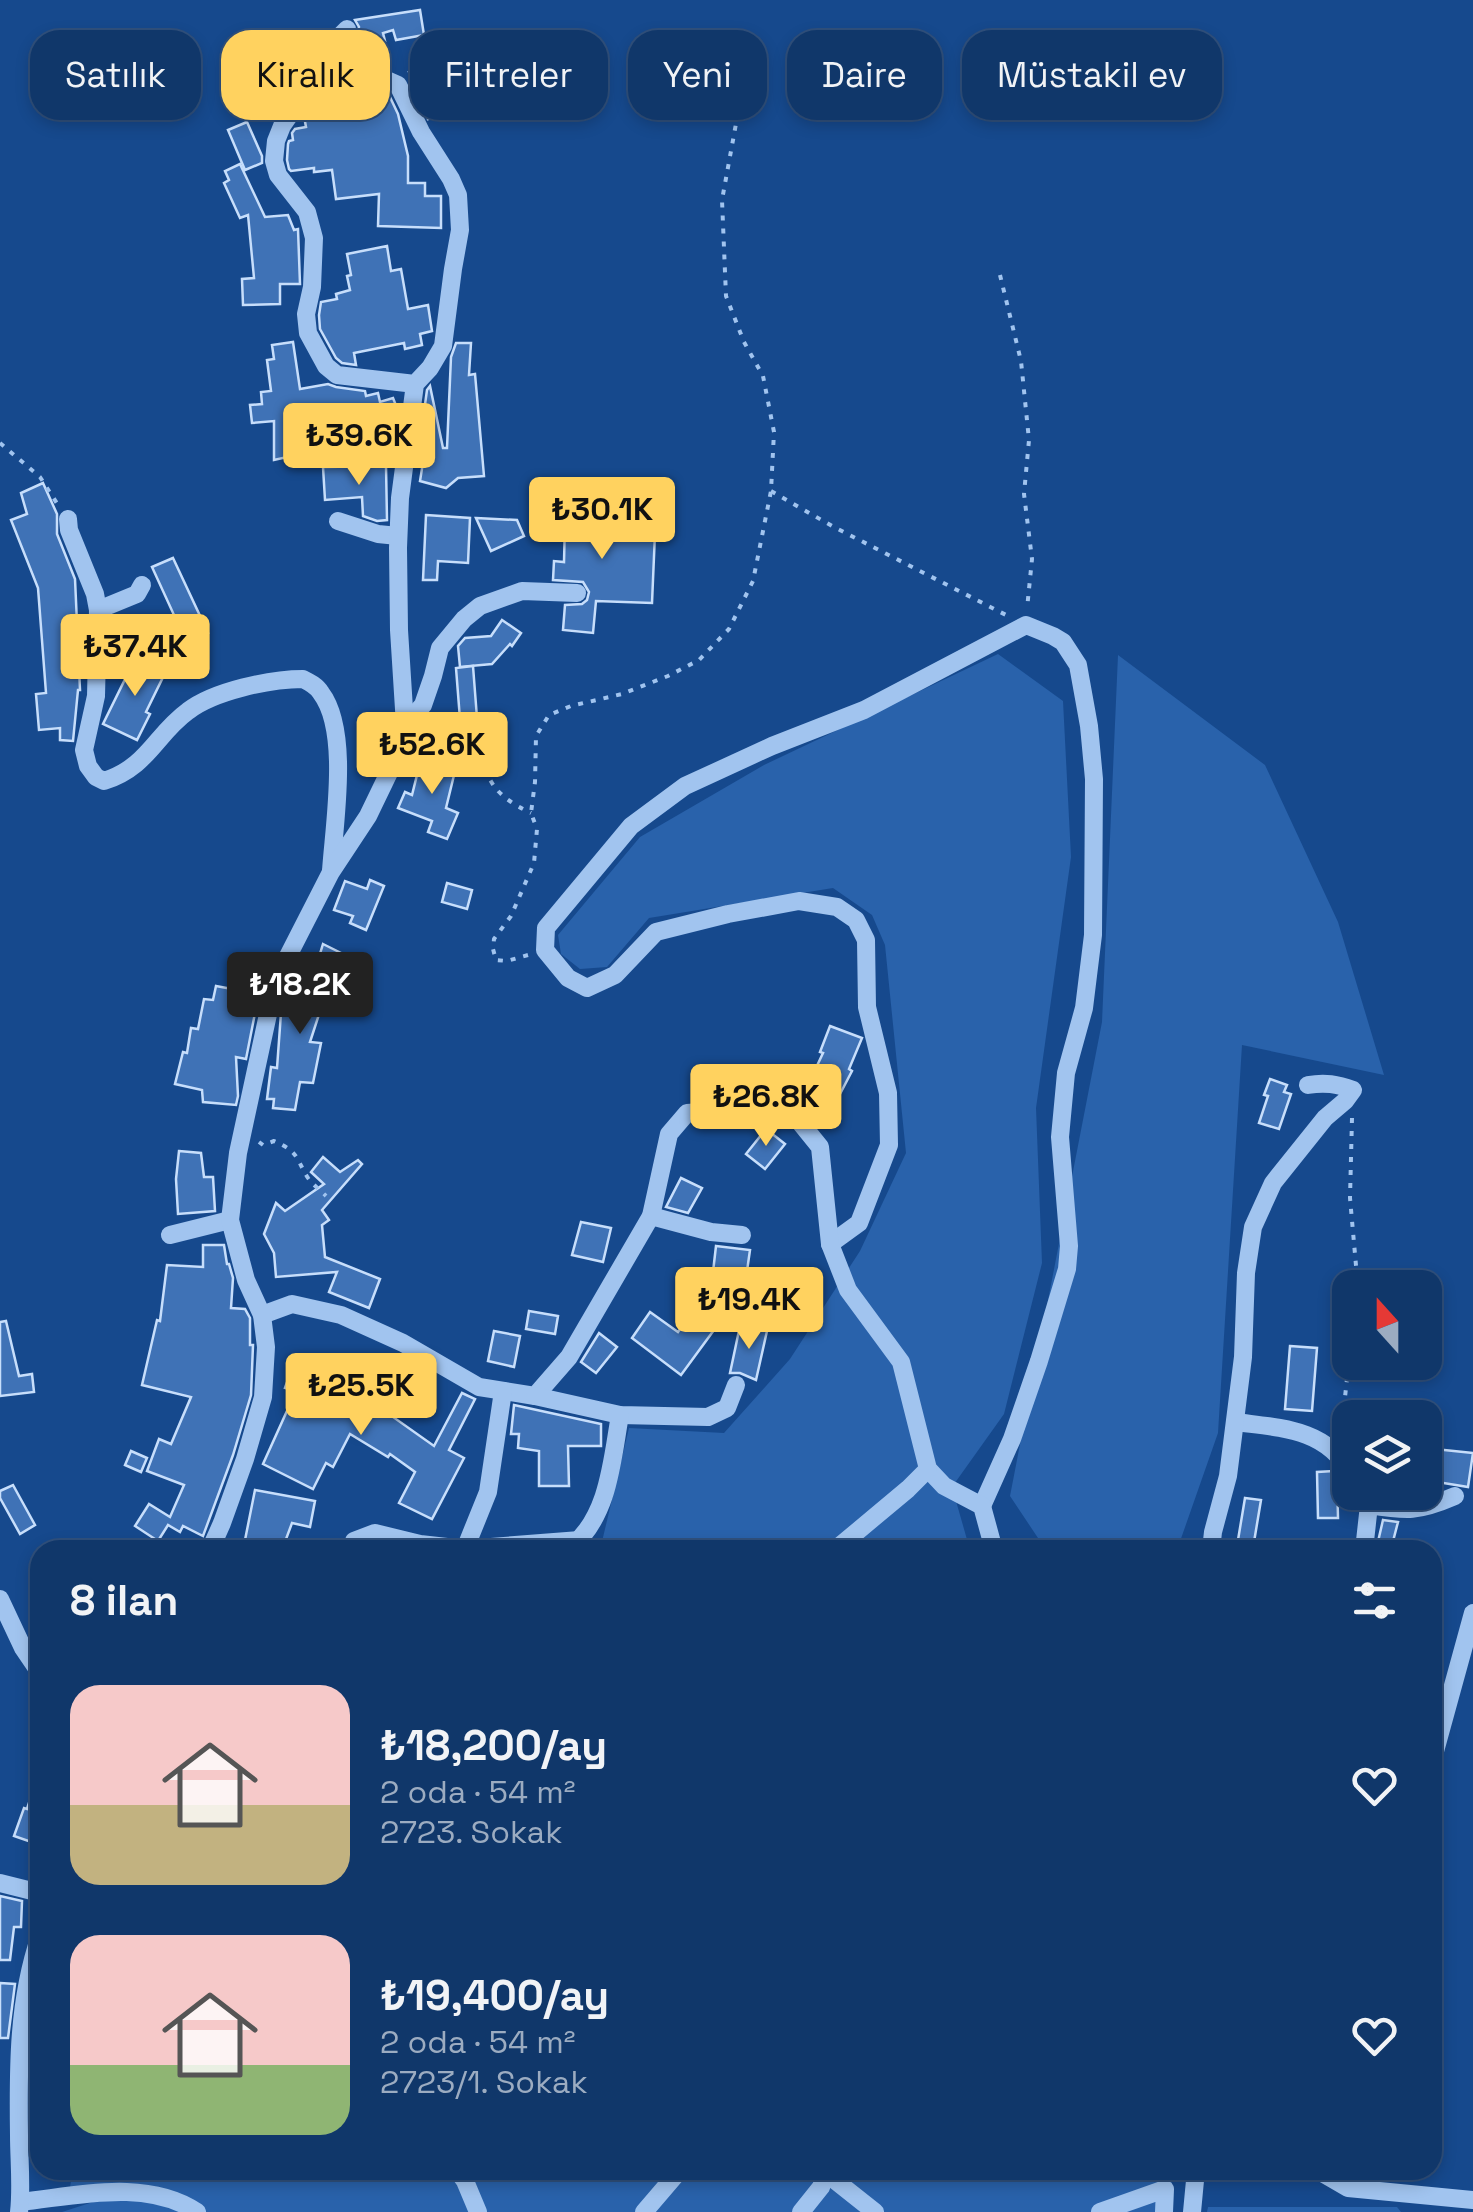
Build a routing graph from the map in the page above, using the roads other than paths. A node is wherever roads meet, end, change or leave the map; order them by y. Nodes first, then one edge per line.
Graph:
1 (390, 82) edge
2 (286, 120) edge
3 (415, 384) junction
4 (68, 519) road end
5 (338, 522) dead end
6 (398, 536) junction
7 (142, 584) dead end
8 (577, 593) dead end
9 (98, 610) junction
10 (405, 725) junction
11 (330, 872) junction
12 (1308, 1085) dead end
13 (650, 1216) junction
14 (230, 1220) junction
15 (170, 1234) dead end
16 (742, 1235) dead end
17 (830, 1244) junction
18 (262, 1315) junction
19 (736, 1385) dead end
20 (503, 1391) junction
21 (535, 1396) junction
22 (620, 1415) junction
23 (1234, 1422) junction
24 (1332, 1450) edge
25 (928, 1469) junction
26 (1455, 1496) dead end
27 (1442, 1501) edge
28 (982, 1506) junction
29 (1365, 1510) edge
30 (214, 1540) edge
31 (357, 1540) edge
32 (404, 1540) edge
33 (469, 1540) edge
34 (579, 1540) edge
35 (847, 1540) edge
36 (991, 1540) edge
37 (1212, 1540) edge
38 (1364, 1540) edge
39 (1, 1606) edge
40 (1473, 1614) edge
41 (30, 1659) edge
42 (1442, 1726) edge
43 (0, 1882) edge
44 (30, 1890) edge
45 (30, 2006) edge
46 (464, 2180) edge
47 (671, 2180) edge
48 (826, 2180) edge
49 (839, 2180) edge
50 (1195, 2180) edge
51 (1334, 2180) edge
52 (1473, 2200) edge
53 (1432, 2204) edge
54 (20, 2207) edge
55 (1109, 2210) edge
56 (197, 2212) edge
57 (478, 2212) edge
58 (644, 2212) edge
59 (801, 2212) edge
60 (875, 2212) edge
61 (1164, 2212) edge
62 (1192, 2212) edge

1 - 3 street
2 - 3 street
3 - 6 street
4 - 9 street
5 - 6 street
6 - 10 street
7 - 9 street
8 - 10 street
9 - 11 street
10 - 11 street
11 - 14 street
12 - 23 street
13 - 16 street
13 - 17 street
13 - 21 street
14 - 15 street
14 - 18 street
17 - 25 street
17 - 28 street
18 - 20 street
18 - 30 street
19 - 22 street
20 - 21 street
20 - 33 street
21 - 22 street
22 - 34 street
23 - 24 street
23 - 37 street
25 - 28 street
25 - 35 street
26 - 27 street
28 - 36 street
29 - 38 street
31 - 32 street
39 - 41 street
40 - 42 street
43 - 44 street
45 - 54 street
46 - 57 street
47 - 58 street
48 - 59 street
49 - 60 street
50 - 62 street
51 - 53 street
52 - 53 street
54 - 56 street
55 - 61 street

